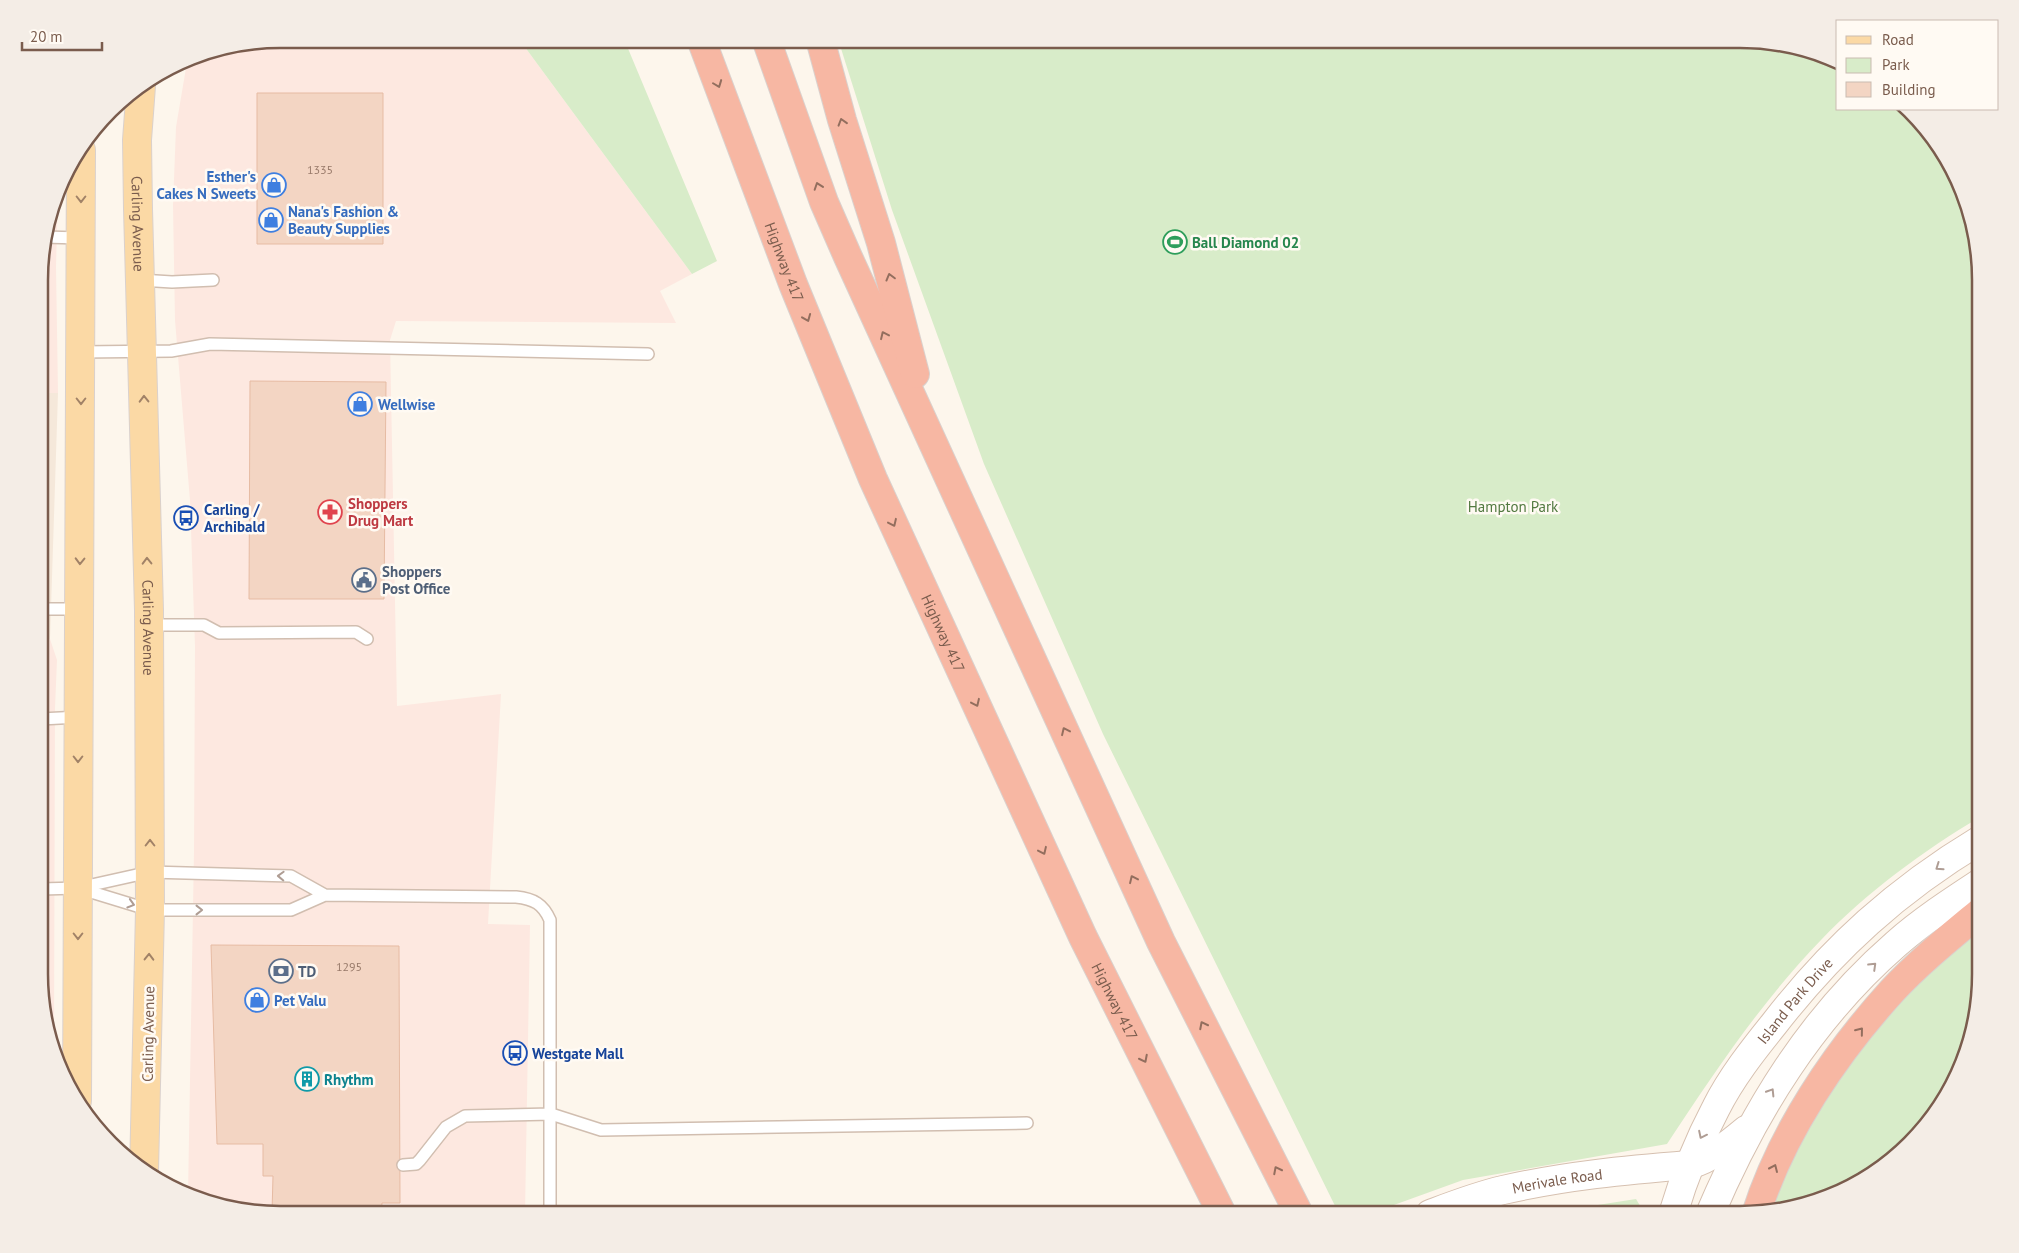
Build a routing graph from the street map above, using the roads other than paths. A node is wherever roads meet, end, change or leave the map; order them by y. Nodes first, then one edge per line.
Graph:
1 (704, 48) edge
2 (769, 48) edge
3 (822, 48) edge
4 (140, 93) edge
5 (81, 160) edge
6 (51, 237) edge
7 (80, 238) junction
8 (140, 280) junction
9 (213, 280) dead end
10 (81, 352) junction
11 (142, 353) junction
12 (648, 354) dead end
13 (933, 443) junction
14 (80, 609) junction
15 (48, 610) edge
16 (149, 625) junction
17 (367, 638) dead end
18 (79, 717) junction
19 (48, 719) edge
20 (1972, 845) edge
21 (150, 872) junction
22 (78, 888) junction
23 (48, 889) edge
24 (1972, 889) edge
25 (325, 894) junction
26 (150, 910) junction
27 (1972, 919) edge
28 (70, 1068) edge
29 (551, 1114) junction
30 (1027, 1123) dead end
31 (1751, 1126) junction
32 (144, 1162) edge
33 (403, 1165) dead end
34 (1689, 1165) junction
35 (1759, 1205) edge
36 (550, 1206) edge
37 (1218, 1206) edge
38 (1295, 1206) edge
39 (1450, 1206) edge
40 (1676, 1206) edge
41 (1714, 1206) edge

1 -> 37 highway, Highway 417
13 -> 2 highway
13 -> 3 highway
4 - 8 main road, Carling Avenue
5 -> 7 main road
6 - 7 lane
7 - 10 main road
8 - 9 lane
8 - 11 main road, Carling Avenue
10 - 11 lane
10 -> 14 main road
11 - 12 lane
16 -> 11 main road, Carling Avenue
38 -> 13 highway
14 - 15 lane
14 - 18 main road
16 - 17 lane
21 -> 16 main road, Carling Avenue
18 - 19 lane
18 -> 22 main road
20 -> 34 main road, Island Park Drive
21 - 22 lane
25 -> 21 lane
21 - 26 main road, Carling Avenue
22 - 23 lane
22 -> 26 lane
22 -> 28 main road
31 -> 24 main road
26 -> 25 lane
25 - 29 lane
32 -> 26 main road, Carling Avenue
35 -> 27 highway
29 - 30 lane
29 - 33 lane
29 - 36 lane
31 - 34 main road, Merivale Road
31 - 41 main road
34 - 39 main road, Merivale Road
34 - 40 main road, Island Park Drive

